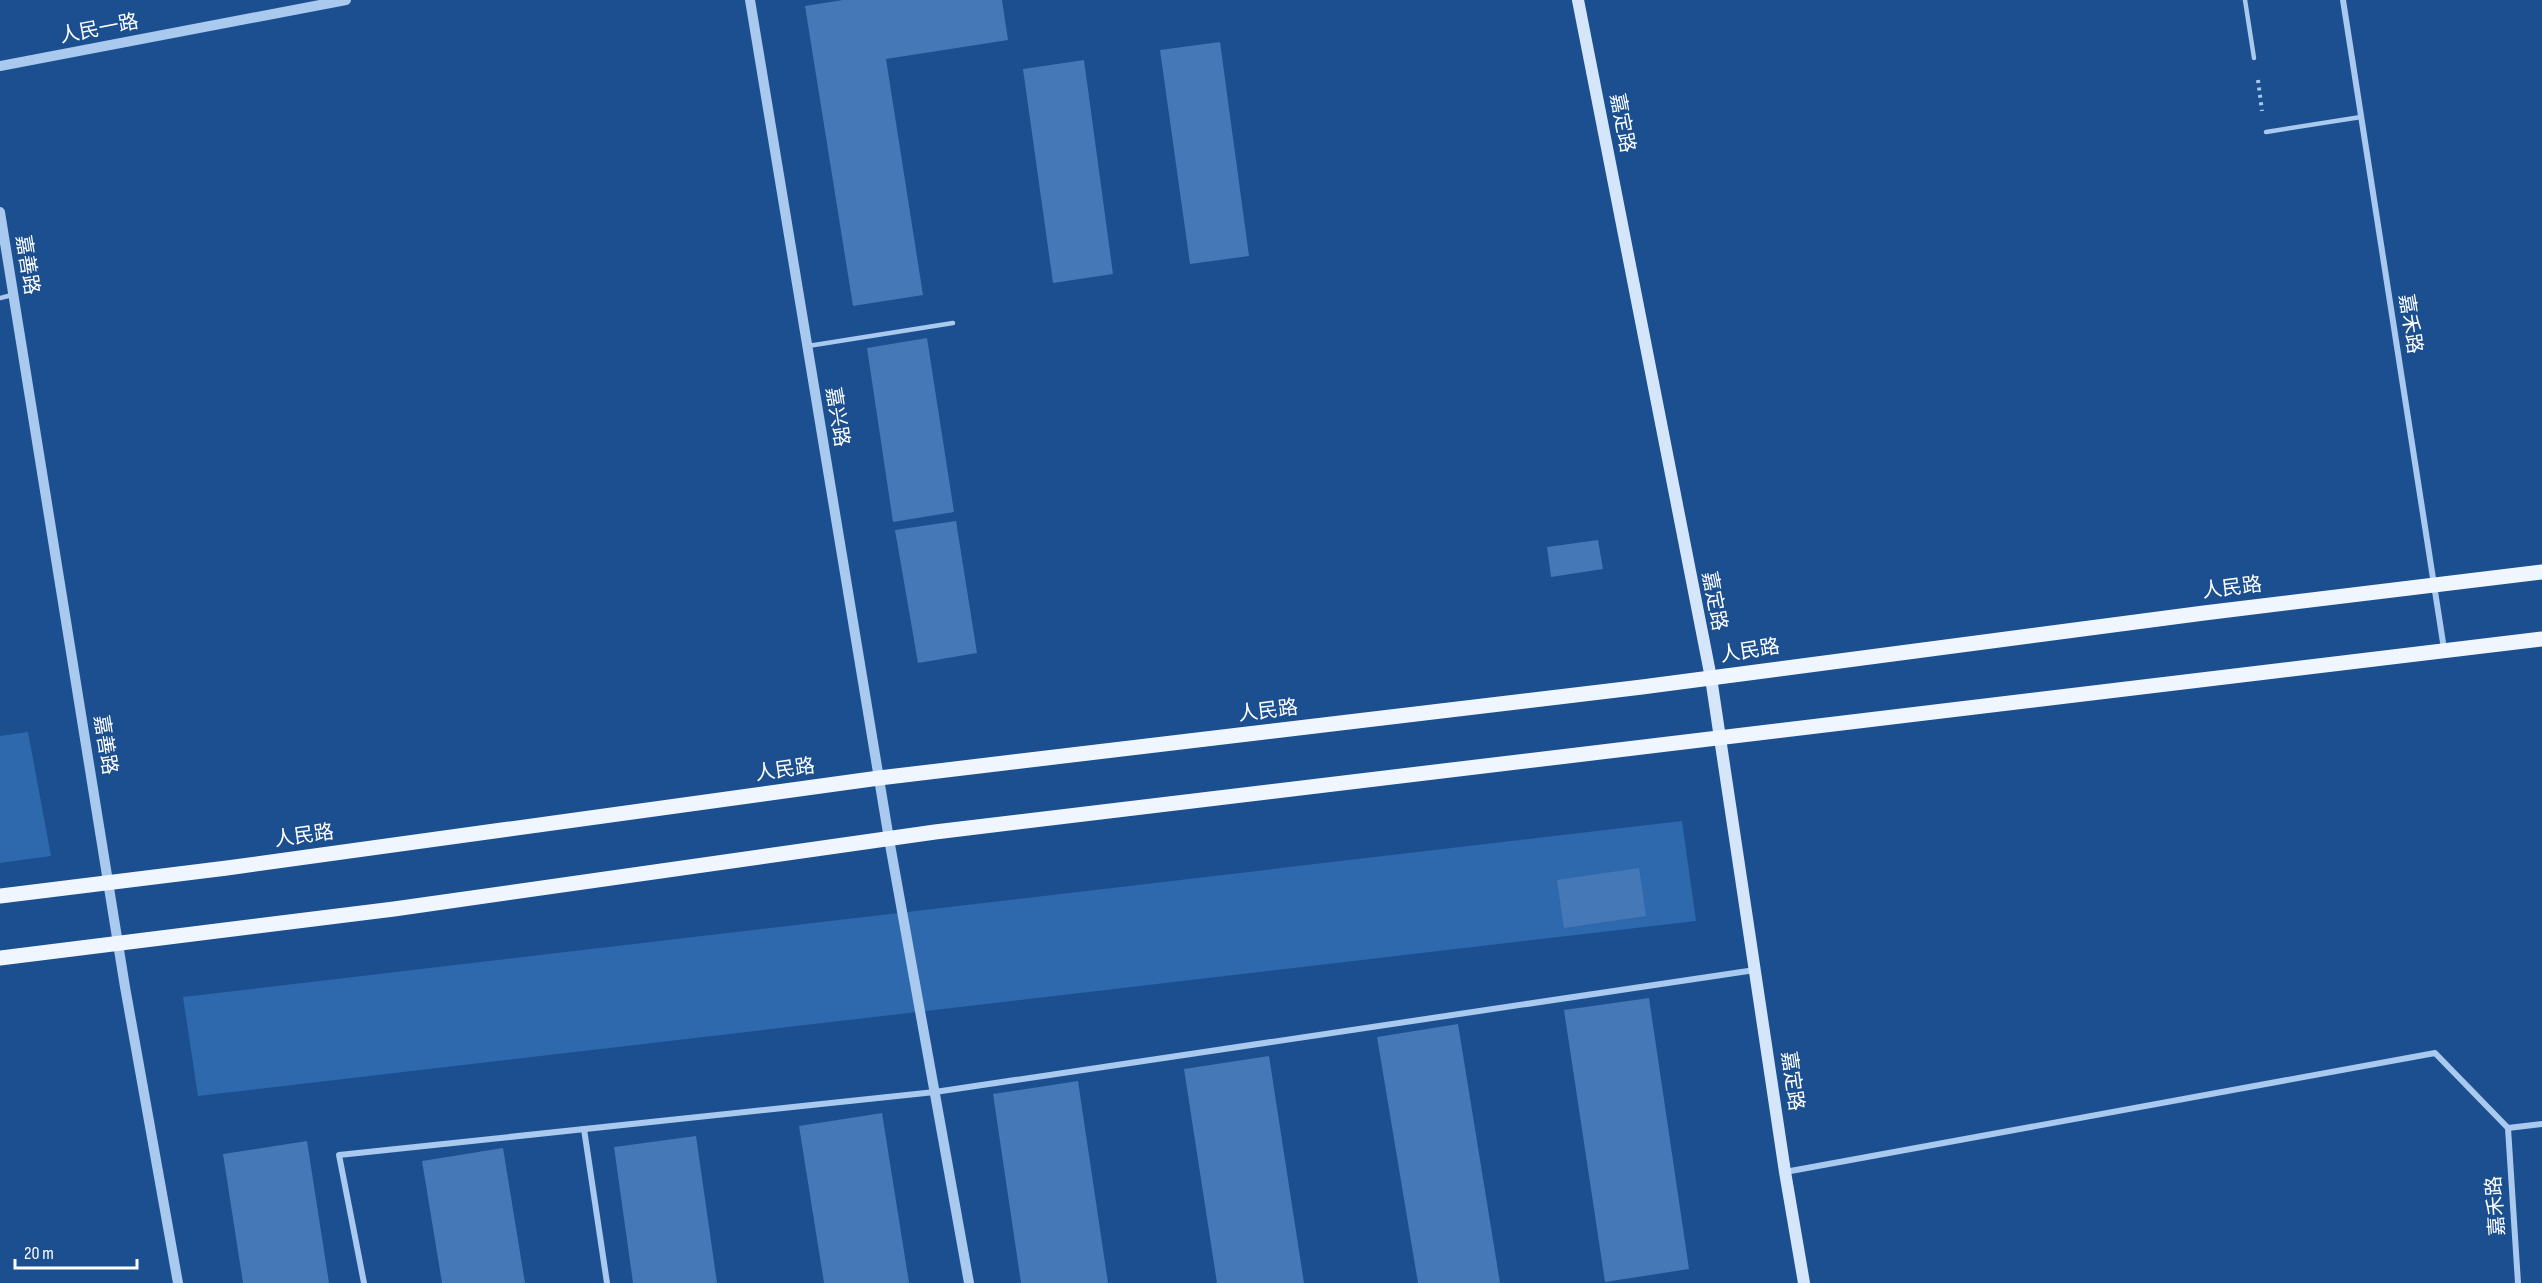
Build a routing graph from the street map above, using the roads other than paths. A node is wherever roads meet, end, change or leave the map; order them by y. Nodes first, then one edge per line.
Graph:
1 (346, 0) edge
2 (750, 0) edge
3 (1578, 0) edge
4 (2245, 0) edge
5 (2343, 0) edge
6 (2254, 58) road end
7 (0, 66) edge
8 (2361, 117) junction
9 (2266, 132) road end
10 (0, 212) edge
11 (14, 295) junction
12 (0, 298) edge
13 (953, 323) dead end
14 (807, 346) junction
15 (2542, 572) edge
16 (2435, 585) junction
17 (2542, 639) edge
18 (2444, 652) junction
19 (1711, 678) junction
20 (1720, 738) junction
21 (879, 778) junction
22 (889, 839) junction
23 (110, 883) junction
24 (0, 896) edge
25 (118, 944) junction
26 (0, 958) edge
27 (1756, 970) junction
28 (935, 1092) junction
29 (2542, 1124) edge
30 (584, 1128) junction
31 (2508, 1128) junction
32 (1785, 1172) junction
33 (178, 1283) edge
34 (364, 1283) edge
35 (607, 1283) edge
36 (969, 1283) edge
37 (1804, 1283) edge
38 (2518, 1283) edge

1 - 7 street, 人民一路
2 - 14 street, 嘉兴路
3 - 19 main road, 嘉定路
4 - 6 lane
5 - 8 street, 嘉禾路
8 - 9 lane
8 - 16 street, 嘉禾路
10 - 11 street, 嘉善路
11 - 12 lane
11 - 23 street, 嘉善路
13 - 14 lane
14 - 21 street, 嘉兴路
15 - 16 main road, 人民路
16 - 18 street, 嘉禾路
16 - 19 main road, 人民路
17 - 18 main road
18 - 20 main road
19 - 20 main road, 嘉定路
19 - 21 main road, 人民路
20 - 22 main road
20 - 27 main road, 嘉定路
21 - 22 street, 嘉兴路
21 - 23 main road, 人民路
22 - 25 main road
22 - 28 street, 嘉兴路
23 - 24 main road, 人民路
23 - 25 street, 嘉善路
25 - 26 main road
25 - 33 street, 嘉善路
27 - 28 street
27 - 32 main road, 嘉定路
28 - 30 street
28 - 36 street, 嘉兴路
29 - 31 street
30 - 34 street
30 - 35 street
31 - 32 street
31 - 38 street, 嘉禾路
32 - 37 main road, 嘉定路

